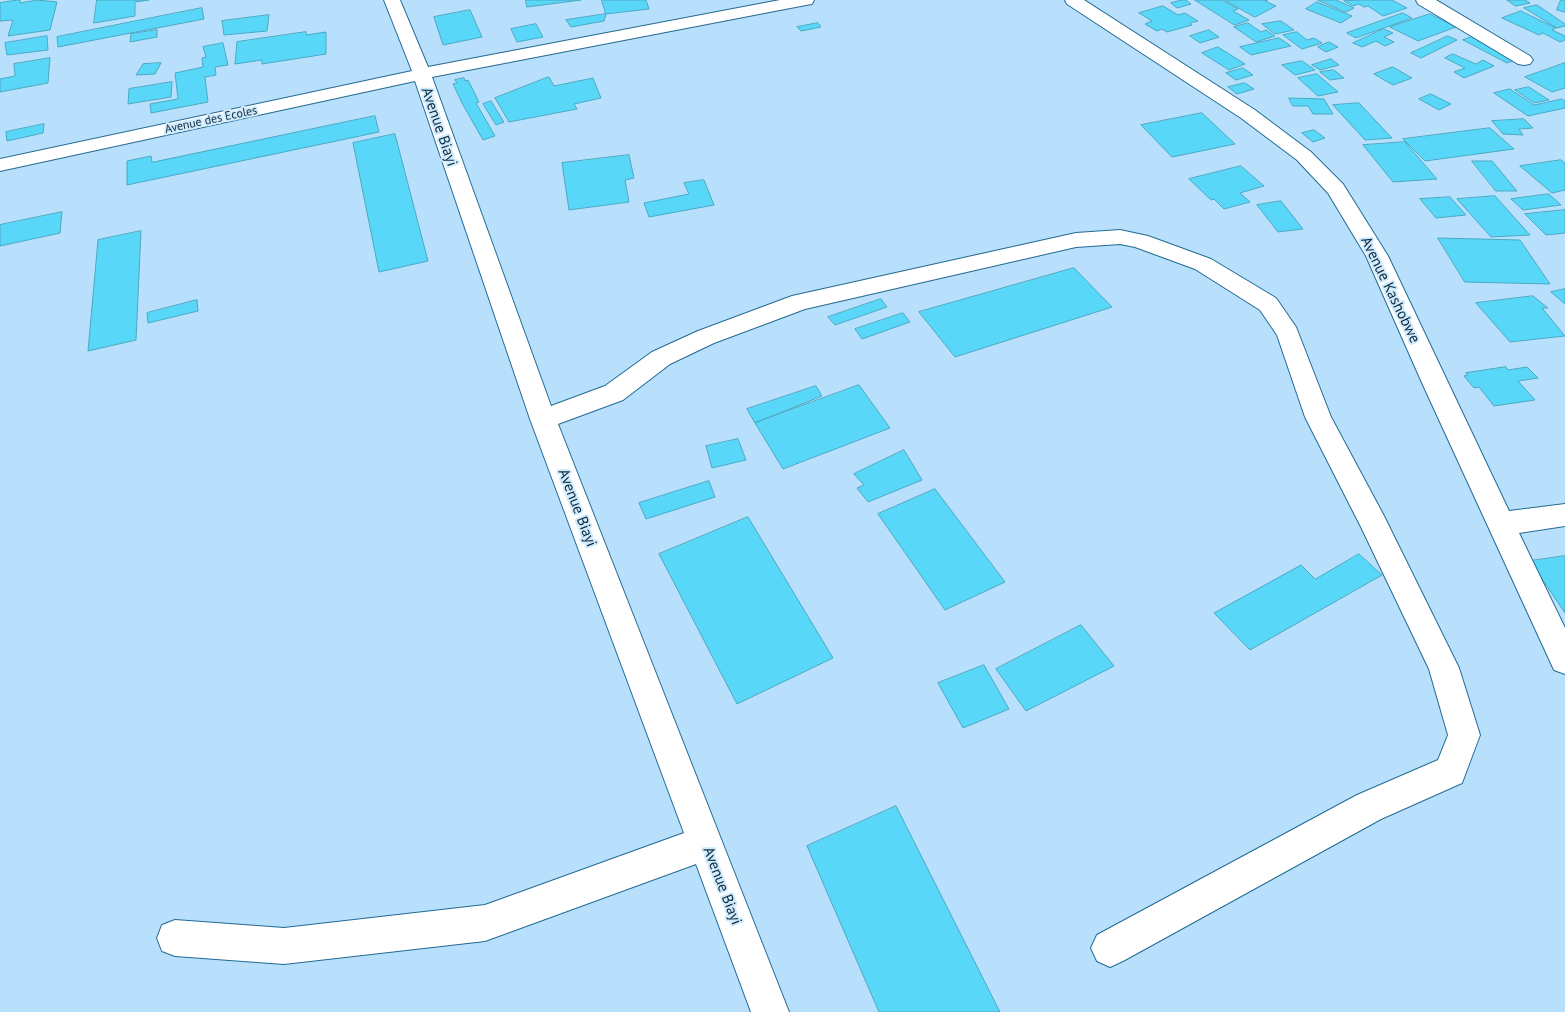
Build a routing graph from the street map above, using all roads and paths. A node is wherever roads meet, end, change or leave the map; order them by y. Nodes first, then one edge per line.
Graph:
1 (392, 0) edge
2 (806, 0) edge
3 (1073, 0) edge
4 (1424, 0) edge
5 (1524, 60) dead end
6 (422, 74) junction
7 (0, 166) edge
8 (543, 419) junction
9 (1565, 515) edge
10 (1500, 524) junction
11 (1565, 660) edge
12 (706, 843) junction
13 (175, 938) dead end
14 (1110, 948) dead end
15 (770, 1012) edge

1 - 6 street, Avenue Biayi
2 - 6 street, Avenue des Ecoles
3 - 10 street, Avenue Kashobwe
4 - 5 street
6 - 7 street, Avenue des Ecoles
6 - 8 street, Avenue Biayi
8 - 12 street, Avenue Biayi
8 - 14 street
9 - 10 street
10 - 11 street, Avenue Kashobwe
12 - 13 street
12 - 15 street, Avenue Biayi

